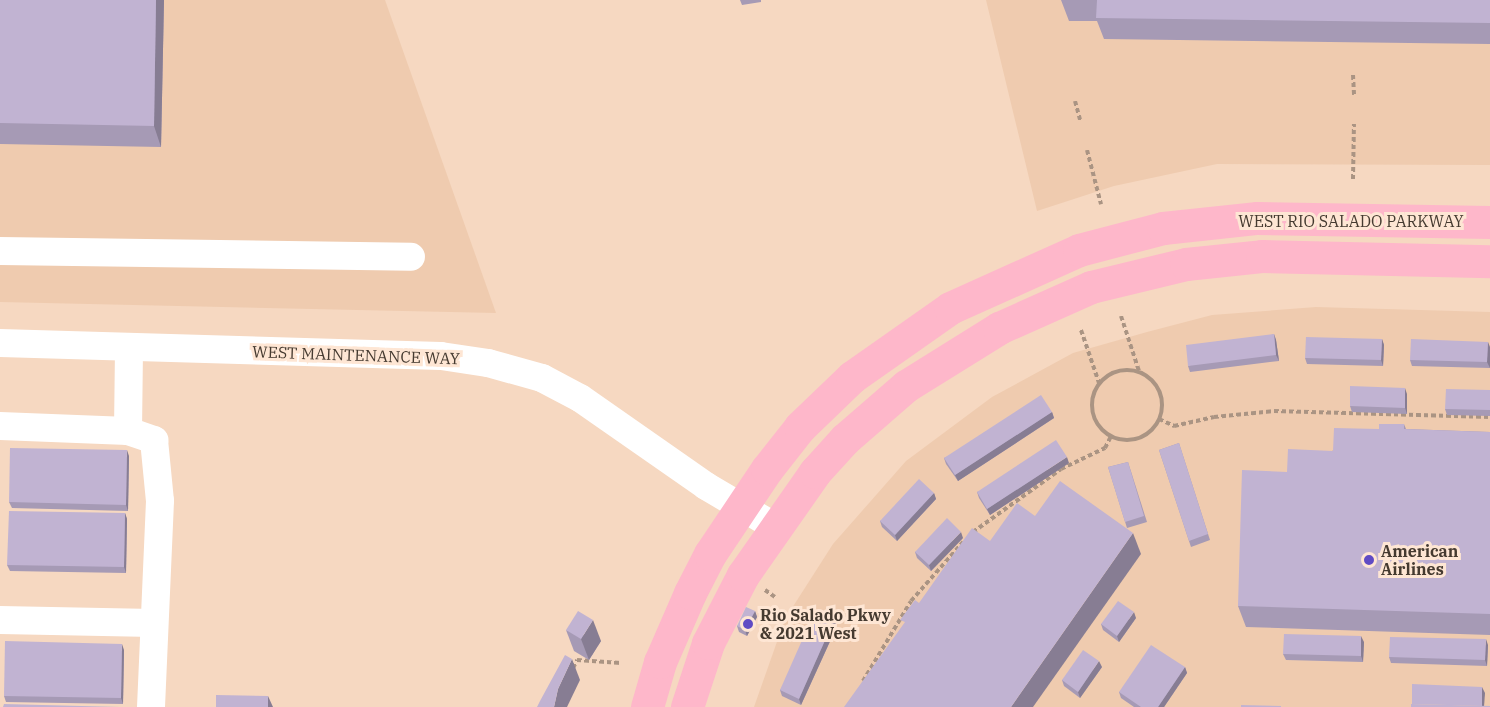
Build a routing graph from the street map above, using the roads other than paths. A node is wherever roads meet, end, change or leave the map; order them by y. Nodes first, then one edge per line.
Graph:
1 (1490, 222) edge
2 (0, 251) edge
3 (411, 257) dead end
4 (1490, 261) edge
5 (0, 344) edge
6 (129, 347) junction
7 (0, 426) edge
8 (128, 431) junction
9 (741, 504) junction
10 (774, 526) junction
11 (0, 620) edge
12 (154, 623) junction
13 (151, 707) edge
14 (647, 707) edge
15 (687, 707) edge

1 - 9 main road, WEST RIO SALADO PARKWAY
2 - 3 street
4 - 10 main road
5 - 6 street, WEST MAINTENANCE WAY
6 - 8 street
6 - 9 street, WEST MAINTENANCE WAY
7 - 8 street
8 - 12 street
9 - 10 street, WEST MAINTENANCE WAY
9 - 14 main road, WEST RIO SALADO PARKWAY
10 - 15 main road
11 - 12 street
12 - 13 street

